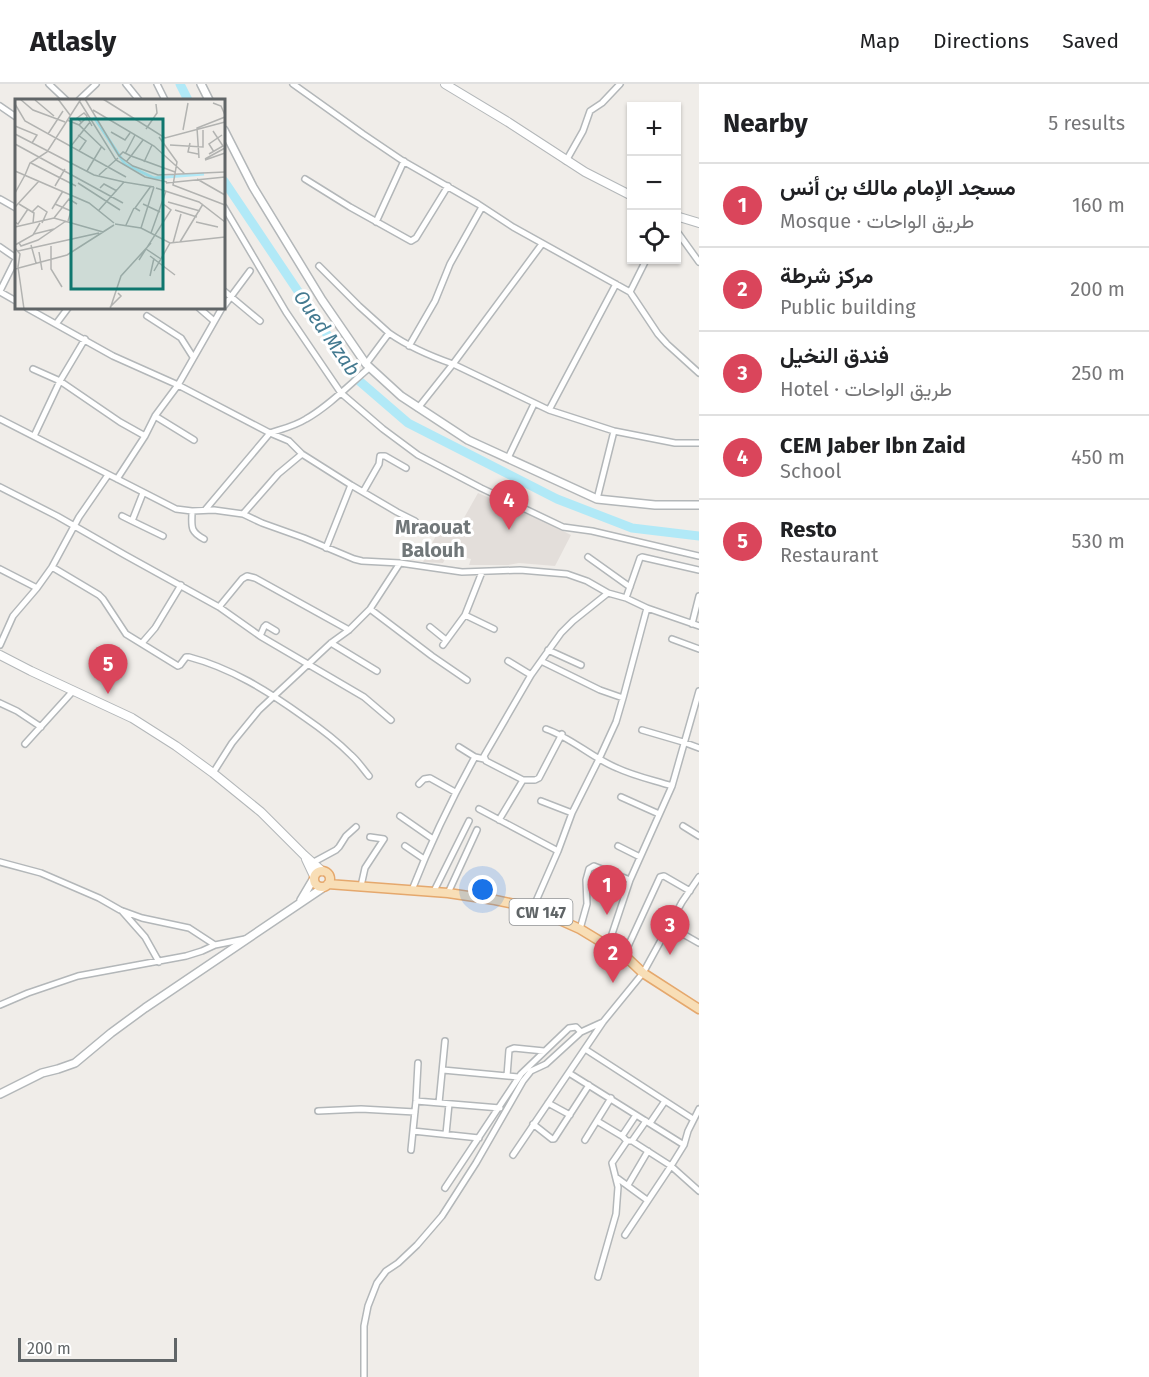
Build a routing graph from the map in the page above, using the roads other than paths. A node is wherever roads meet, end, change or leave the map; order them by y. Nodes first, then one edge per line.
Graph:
1 (49, 84) edge
2 (96, 84) edge
3 (126, 84) edge
4 (157, 84) edge
5 (201, 84) edge
6 (293, 84) edge
7 (446, 84) edge
8 (620, 84) edge
9 (65, 99) edge
10 (80, 99) edge
11 (138, 99) edge
12 (164, 99) edge
13 (208, 99) edge
14 (0, 106) edge
15 (15, 116) edge
16 (225, 132) edge
17 (566, 160) junction
18 (404, 161) junction
19 (305, 179) dead end
20 (447, 186) junction
21 (627, 191) edge
22 (0, 199) edge
23 (15, 207) edge
24 (482, 207) junction
25 (225, 209) edge
26 (681, 218) edge
27 (376, 222) junction
28 (699, 223) edge
29 (681, 237) edge
30 (542, 244) junction
31 (0, 246) edge
32 (15, 258) edge
33 (15, 261) edge
34 (699, 262) edge
35 (644, 264) edge
36 (319, 266) dead end
37 (250, 271) dead end
38 (616, 284) junction
39 (0, 291) edge
40 (225, 292) edge
41 (630, 292) junction
42 (230, 297) junction
43 (15, 300) edge
44 (225, 304) edge
45 (29, 309) edge
46 (67, 309) edge
47 (200, 309) edge
48 (222, 309) edge
49 (147, 316) dead end
50 (214, 321) junction
51 (260, 321) dead end
52 (56, 324) junction
53 (389, 333) junction
54 (84, 339) junction
55 (409, 346) junction
56 (193, 357) junction
57 (453, 364) junction
58 (367, 366) junction
59 (33, 369) dead end
60 (699, 373) edge
61 (60, 381) junction
62 (178, 385) junction
63 (341, 393) junction
64 (534, 404) junction
65 (418, 408) junction
66 (549, 410) junction
67 (155, 416) junction
68 (0, 419) edge
69 (614, 431) junction
70 (270, 433) junction
71 (34, 436) junction
72 (145, 436) junction
73 (194, 440) dead end
74 (699, 443) edge
75 (302, 454) junction
76 (508, 458) junction
77 (406, 468) dead end
78 (108, 475) junction
79 (117, 479) junction
80 (351, 485) junction
81 (0, 488) edge
82 (363, 492) junction
83 (143, 493) junction
84 (597, 499) junction
85 (699, 504) edge
86 (205, 510) junction
87 (192, 511) junction
88 (243, 514) junction
89 (122, 516) dead end
90 (415, 520) dead end
91 (132, 521) junction
92 (74, 526) junction
93 (163, 536) dead end
94 (204, 539) dead end
95 (326, 548) junction
96 (699, 556) edge
97 (588, 557) dead end
98 (400, 563) junction
99 (52, 567) junction
100 (0, 569) edge
101 (699, 570) edge
102 (482, 572) junction
103 (181, 585) junction
104 (630, 587) junction
105 (37, 588) junction
106 (608, 593) junction
107 (699, 596) edge
108 (626, 598) junction
109 (219, 607) junction
110 (647, 608) junction
111 (370, 609) junction
112 (465, 615) junction
113 (692, 624) junction
114 (699, 626) edge
115 (430, 627) dead end
116 (494, 629) dead end
117 (349, 630) junction
118 (276, 631) dead end
119 (260, 636) junction
120 (672, 639) dead end
121 (331, 643) junction
122 (142, 644) junction
123 (0, 645) edge
124 (699, 649) edge
125 (548, 650) junction
126 (0, 655) edge
127 (508, 661) dead end
128 (541, 661) junction
129 (309, 664) junction
130 (581, 665) dead end
131 (377, 671) dead end
132 (531, 675) junction
133 (467, 680) dead end
134 (73, 691) junction
135 (699, 691) edge
136 (274, 696) junction
137 (623, 698) junction
138 (0, 703) edge
139 (391, 720) dead end
140 (690, 725) junction
141 (41, 727) junction
142 (699, 728) edge
143 (546, 729) dead end
144 (642, 730) dead end
145 (562, 734) junction
146 (683, 742) junction
147 (25, 744) dead end
148 (459, 747) dead end
149 (699, 748) edge
150 (474, 757) junction
151 (484, 759) junction
152 (599, 759) junction
153 (213, 773) junction
154 (369, 776) dead end
155 (522, 780) junction
156 (419, 784) dead end
157 (672, 786) junction
158 (455, 792) junction
159 (621, 797) dead end
160 (541, 801) dead end
161 (479, 808) dead end
162 (572, 813) junction
163 (659, 814) junction
164 (400, 816) dead end
165 (499, 820) junction
166 (469, 821) dead end
167 (683, 826) dead end
168 (356, 827) dead end
169 (477, 830) dead end
170 (699, 836) edge
171 (370, 837) dead end
172 (433, 838) junction
173 (405, 846) dead end
174 (618, 846) dead end
175 (558, 851) junction
176 (303, 855) junction
177 (640, 856) junction
178 (424, 859) junction
179 (0, 862) edge
180 (312, 863) junction
181 (699, 877) edge
182 (322, 879) junction
183 (630, 880) junction
184 (359, 886) junction
185 (412, 890) junction
186 (434, 891) junction
187 (690, 891) junction
188 (448, 893) junction
189 (299, 903) junction
190 (533, 908) junction
191 (120, 910) junction
192 (669, 926) junction
193 (580, 929) junction
194 (244, 939) junction
195 (699, 943) edge
196 (215, 945) junction
197 (608, 946) junction
198 (624, 955) junction
199 (159, 962) junction
200 (643, 973) junction
201 (0, 1005) edge
202 (699, 1009) edge
203 (603, 1022) junction
204 (581, 1032) junction
205 (445, 1041) dead end
206 (585, 1049) junction
207 (544, 1051) junction
208 (418, 1064) dead end
209 (443, 1070) junction
210 (568, 1073) junction
211 (507, 1076) junction
212 (518, 1077) junction
213 (589, 1085) junction
214 (0, 1094) edge
215 (611, 1098) junction
216 (416, 1101) junction
217 (665, 1101) junction
218 (439, 1103) junction
219 (548, 1103) junction
220 (449, 1104) junction
221 (499, 1108) junction
222 (508, 1108) junction
223 (699, 1109) edge
224 (318, 1111) dead end
225 (415, 1112) junction
226 (570, 1115) junction
227 (636, 1115) junction
228 (693, 1119) junction
229 (597, 1121) junction
230 (648, 1122) junction
231 (533, 1124) junction
232 (412, 1131) junction
233 (446, 1134) junction
234 (479, 1137) junction
235 (627, 1139) junction
236 (585, 1140) dead end
237 (684, 1144) junction
238 (411, 1150) dead end
239 (648, 1151) junction
240 (513, 1155) dead end
241 (671, 1166) junction
242 (459, 1168) junction
243 (469, 1174) junction
244 (616, 1178) junction
245 (628, 1185) junction
246 (445, 1188) dead end
247 (699, 1191) edge
248 (647, 1200) junction
249 (625, 1235) dead end
250 (598, 1277) dead end
251 (364, 1377) edge

1 - 9 street
2 - 10 street
3 - 11 street
4 - 12 street
5 - 13 street
6 - 18 street
7 - 17 main road
8 - 17 street
14 - 15 street
16 - 58 street
17 - 21 main road
18 - 20 street
18 - 27 street
19 - 27 street
20 - 24 street
20 - 27 street
22 - 23 street
24 - 30 street
24 - 55 street
25 - 63 street
26 - 28 main road
29 - 34 street
30 - 38 street
30 - 57 street
31 - 32 street
33 - 39 street
35 - 41 street
36 - 53 street
37 - 42 street
38 - 41 street
38 - 66 street
39 - 43 street
40 - 42 street
41 - 60 street
42 - 44 street
42 - 51 street
45 - 52 street
46 - 52 street
47 - 50 street
48 - 50 street
49 - 56 street
50 - 56 street
52 - 54 street
53 - 55 street
53 - 58 street
54 - 61 street
54 - 62 street
55 - 57 street
56 - 62 street
57 - 64 street
57 - 65 street
58 - 63 street
58 - 65 street
59 - 61 street
61 - 71 street
61 - 72 street
62 - 67 street
62 - 70 street
63 - 70 street
63 - 96 street
64 - 66 street
64 - 76 street
65 - 76 street
66 - 69 street
67 - 72 street
67 - 73 street
68 - 71 street
69 - 74 street
69 - 84 street
70 - 75 street
70 - 86 street
71 - 78 street
72 - 79 street
75 - 80 street
75 - 88 street
76 - 84 street
77 - 82 street
78 - 79 street
78 - 92 street
79 - 83 street
80 - 82 street
80 - 95 street
81 - 92 street
82 - 90 street
83 - 87 street
83 - 91 street
84 - 85 street
86 - 87 street
86 - 88 street
87 - 94 street
88 - 95 street
89 - 91 street
91 - 93 street
92 - 99 street
92 - 103 street
95 - 98 street
97 - 104 street
98 - 102 street
98 - 111 street
99 - 105 street
99 - 122 street
100 - 105 street
101 - 104 street
102 - 106 street
102 - 112 street
103 - 109 street
103 - 122 street
104 - 108 street
105 - 123 street
106 - 108 street
106 - 125 street
107 - 113 street
108 - 110 street
109 - 117 street
109 - 119 street
110 - 113 street
110 - 137 street
111 - 117 street
111 - 133 street
112 - 115 street
112 - 116 street
113 - 114 street
117 - 121 street
118 - 119 street
119 - 129 street
120 - 124 street
121 - 129 street
121 - 131 street
122 - 136 street
125 - 128 street
125 - 130 street
126 - 134 main road
127 - 132 street
128 - 132 street
128 - 137 street
129 - 136 street
129 - 139 street
132 - 151 street
134 - 141 street
134 - 153 main road
135 - 140 street
136 - 153 street
136 - 154 street
137 - 152 street
138 - 141 street
140 - 142 street
140 - 146 street
141 - 147 street
143 - 145 street
144 - 146 street
145 - 152 street
145 - 155 street
146 - 149 street
146 - 157 street
148 - 150 street
150 - 151 street
150 - 158 street
151 - 155 street
152 - 157 street
152 - 162 street
153 - 176 main road
155 - 165 street
156 - 158 street
157 - 163 street
158 - 172 street
159 - 163 street
160 - 162 street
161 - 165 street
162 - 175 street
163 - 177 street
164 - 172 street
165 - 175 street
166 - 186 street
167 - 170 street
168 - 180 street
169 - 188 street
171 - 184 street
172 - 178 street
173 - 178 street
174 - 177 street
175 - 190 street
176 - 180 main road
176 - 182 main road
177 - 183 street
178 - 185 street
179 - 191 street
180 - 182 main road
181 - 187 street
182 - 184 main road, CW 147
182 - 189 street
182 - 189 street
183 - 193 street
183 - 197 street
184 - 185 main road, CW 147
185 - 186 main road, CW 147
186 - 188 main road, CW 147
187 - 192 street
187 - 198 street
188 - 190 main road, CW 147
189 - 194 street
190 - 193 main road, CW 147
191 - 196 street
191 - 199 street
192 - 195 street
192 - 200 street
193 - 197 main road, CW 147
194 - 196 street
194 - 214 street
196 - 199 street
197 - 198 main road, CW 147
198 - 200 main road, CW 147
199 - 201 street
200 - 202 main road, CW 147
200 - 203 street
203 - 204 street
203 - 206 street
204 - 207 street
204 - 222 street
205 - 209 street
206 - 210 street
206 - 217 street
207 - 211 street
207 - 212 street
208 - 216 street
209 - 211 street
209 - 218 street
210 - 213 street
210 - 219 street
211 - 212 street
212 - 221 street
213 - 215 street
213 - 226 street
215 - 227 street
215 - 229 street
216 - 218 street
216 - 225 street
217 - 228 street
217 - 230 street
218 - 220 street
219 - 226 street
219 - 231 street
220 - 221 street
220 - 233 street
221 - 222 street
221 - 234 street
222 - 243 street
223 - 228 street
224 - 225 street
225 - 232 street
226 - 231 street
227 - 230 street
227 - 235 street
228 - 237 street
229 - 235 street
229 - 236 street
230 - 235 street
230 - 237 street
231 - 240 street
232 - 233 street
232 - 238 street
233 - 234 street
234 - 242 street
235 - 239 street
235 - 244 street
237 - 241 street
239 - 241 street
239 - 245 street
241 - 247 street
241 - 248 street
242 - 243 street
242 - 246 street
243 - 251 street
244 - 245 street
244 - 250 street
245 - 248 street
248 - 249 street

